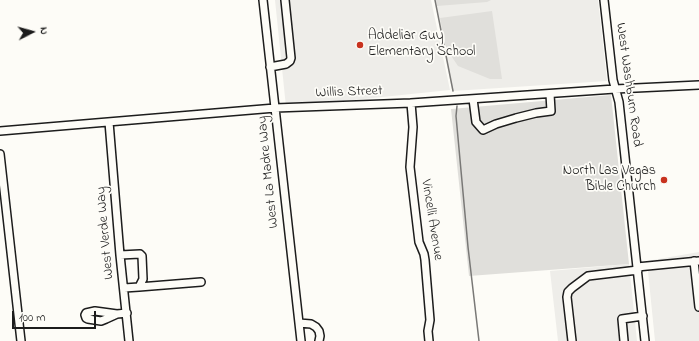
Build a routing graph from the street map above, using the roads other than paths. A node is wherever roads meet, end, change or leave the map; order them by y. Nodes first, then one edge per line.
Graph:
1 (263, 0) edge
2 (285, 0) edge
3 (604, 0) edge
4 (270, 67) junction
5 (699, 85) edge
6 (615, 89) junction
7 (550, 94) junction
8 (473, 99) junction
9 (411, 103) junction
10 (275, 108) junction
11 (109, 122) junction
12 (0, 131) edge
13 (0, 154) edge
14 (120, 256) junction
15 (696, 261) edge
16 (638, 268) junction
17 (201, 282) dead end
18 (139, 287) junction
19 (124, 288) junction
20 (699, 307) edge
21 (127, 313) junction
22 (117, 314) dead end
23 (643, 316) junction
24 (299, 323) junction
25 (21, 341) edge
26 (130, 341) edge
27 (301, 341) edge
28 (319, 341) edge
29 (430, 341) edge
30 (572, 341) edge
31 (624, 341) edge
32 (645, 341) edge

1 - 4 street, West La Madre Way
2 - 4 street
3 - 6 street, West Washburn Road
4 - 10 street, West La Madre Way
5 - 6 street, Willis Street
6 - 7 street, Willis Street
6 - 16 street, West Washburn Road
7 - 8 street, Willis Street
7 - 8 street
8 - 9 street, Willis Street
9 - 10 street, Willis Street
9 - 29 street, Vincelli Avenue
10 - 11 street, Willis Street
10 - 24 street, West La Madre Way
11 - 12 street, Willis Street
11 - 14 street, West Verde Way
13 - 25 street
14 - 18 street
14 - 19 street, West Verde Way
15 - 16 street
15 - 20 street
16 - 23 street, West Washburn Road
16 - 30 street
17 - 18 street
18 - 19 street
19 - 21 street, West Verde Way
21 - 22 street
21 - 26 street, West Verde Way
23 - 31 street
23 - 32 street, West Washburn Road
24 - 27 street, West La Madre Way
24 - 28 street

